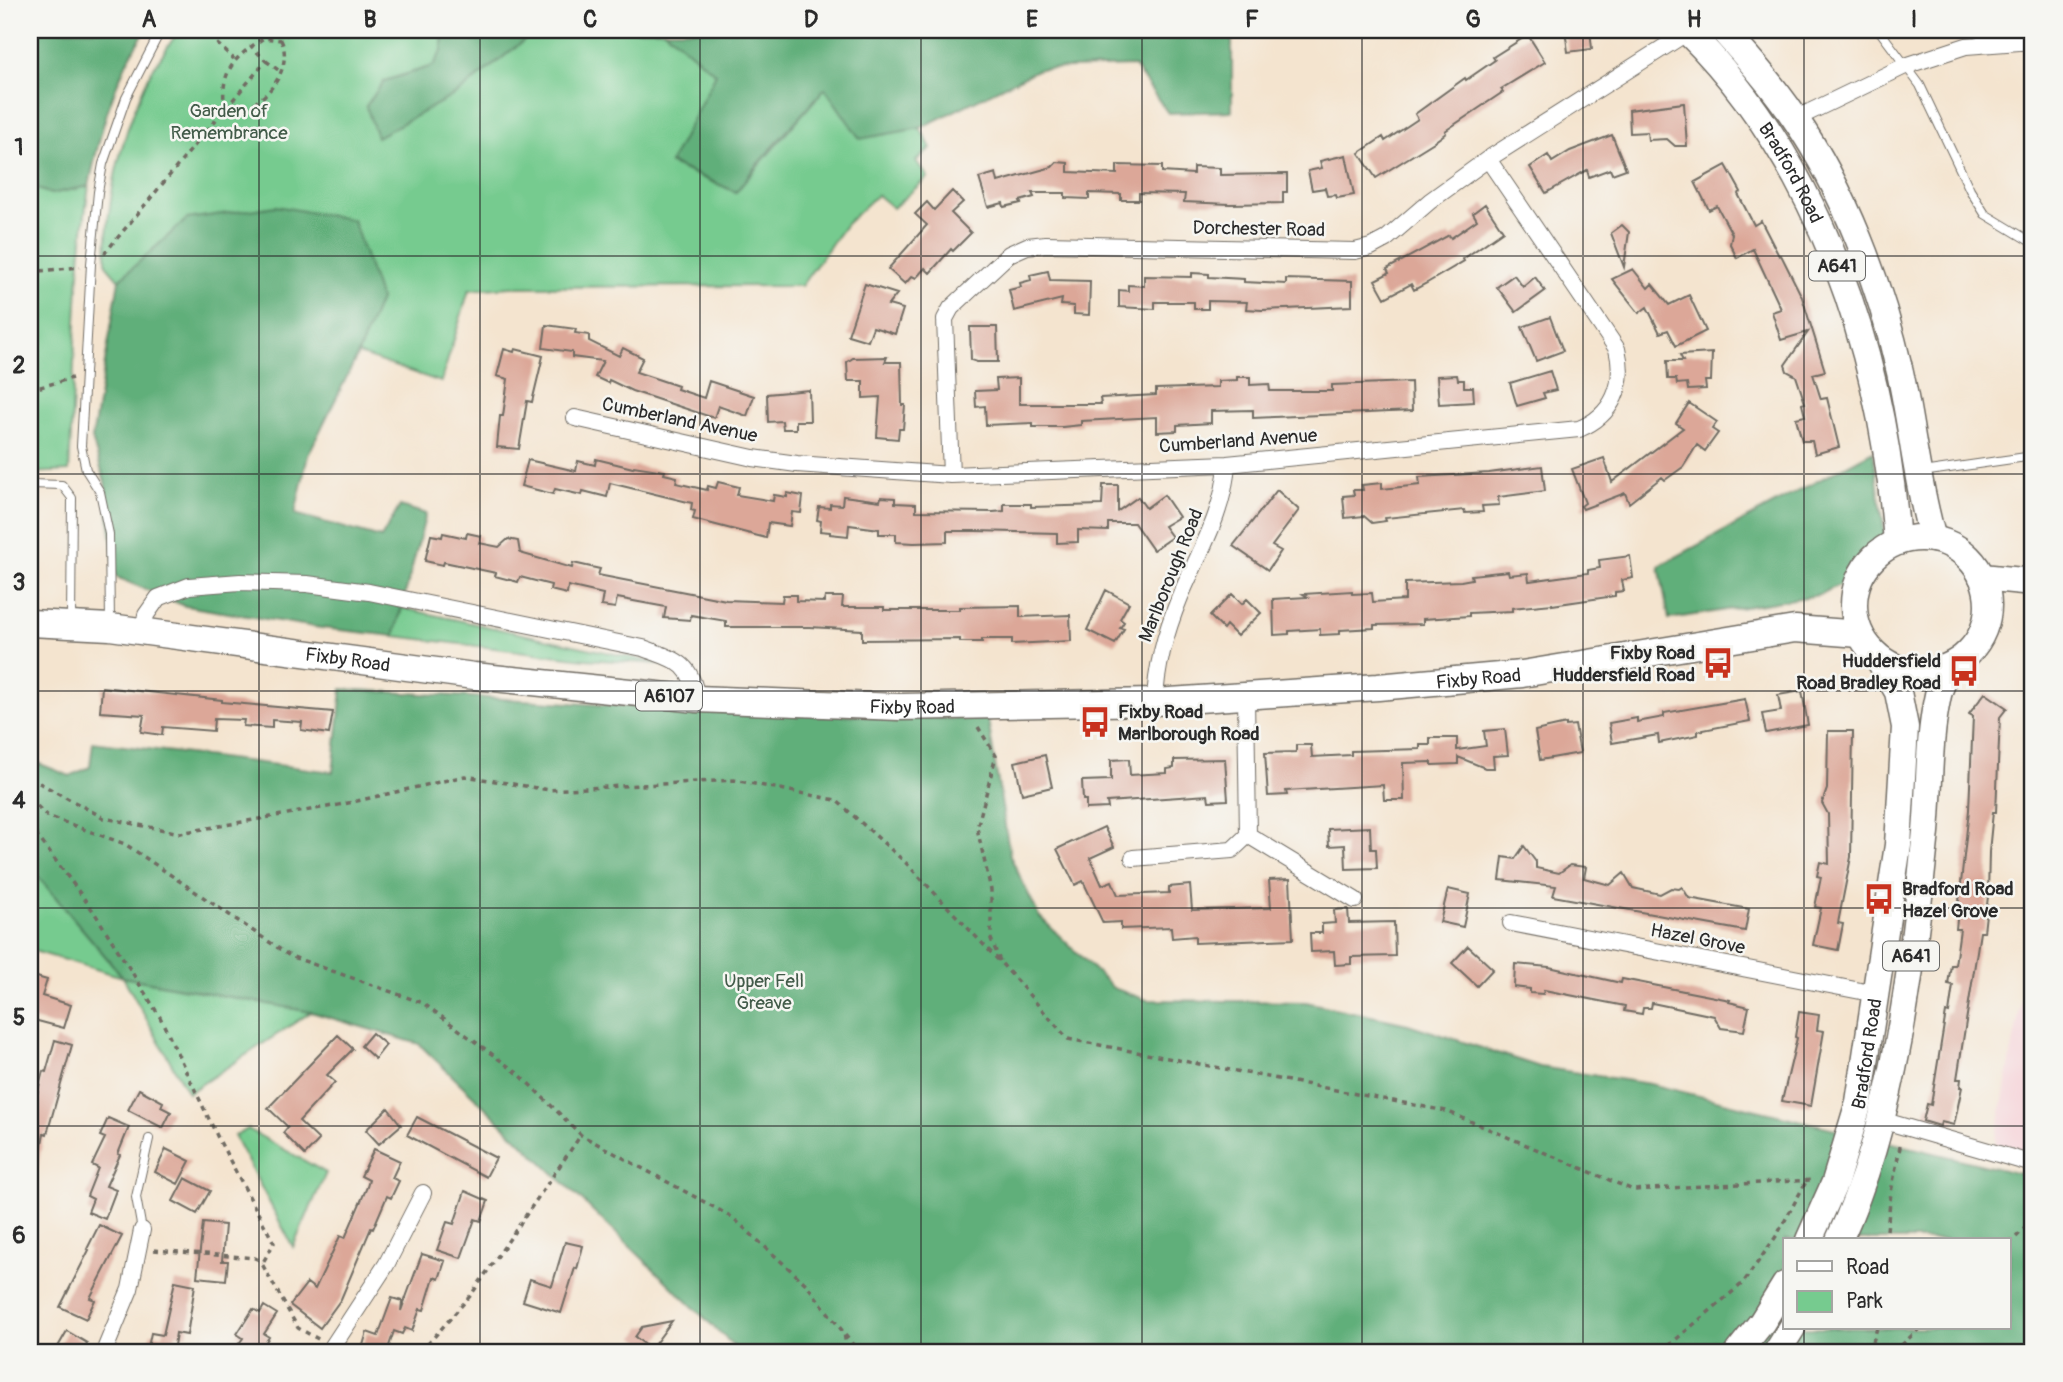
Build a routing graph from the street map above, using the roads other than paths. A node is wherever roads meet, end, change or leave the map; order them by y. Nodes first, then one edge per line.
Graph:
1 (161, 30) edge
2 (1688, 30) edge
3 (1723, 30) edge
4 (1879, 30) edge
5 (2033, 41) edge
6 (1905, 66) junction
7 (1795, 119) junction
8 (1488, 159) junction
9 (2033, 243) edge
10 (575, 418) dead end
11 (2033, 456) edge
12 (1227, 464) junction
13 (1918, 473) junction
14 (951, 475) junction
15 (30, 484) edge
16 (1933, 539) junction
17 (1897, 542) junction
18 (1982, 577) junction
19 (2033, 582) edge
20 (2033, 590) edge
21 (1853, 603) junction
22 (1988, 608) junction
23 (30, 623) edge
24 (71, 624) junction
25 (110, 627) junction
26 (1795, 629) junction
27 (142, 631) junction
28 (1860, 634) junction
29 (1877, 656) junction
30 (1951, 666) junction
31 (1246, 696) junction
32 (697, 699) junction
33 (1155, 702) junction
34 (1248, 835) junction
35 (1133, 858) dead end
36 (1355, 900) dead end
37 (1511, 923) dead end
38 (1876, 994) junction
39 (1893, 1123) junction
40 (149, 1139) dead end
41 (2033, 1164) edge
42 (423, 1193) dead end
43 (142, 1230) joint
44 (1810, 1238) edge
45 (1840, 1238) edge
46 (1783, 1288) edge
47 (1791, 1330) edge
48 (330, 1350) edge
49 (104, 1352) edge
50 (1738, 1352) edge
51 (1777, 1352) edge

1 - 25 lane
2 - 8 street, Dorchester Road
2 - 17 main road, Bradford Road / A641
3 - 7 main road, Bradford Road / A641
4 - 6 lane
5 - 6 street
6 - 7 street
6 - 9 lane
7 - 13 main road, Bradford Road / A641
8 - 12 street, Cumberland Avenue
8 - 14 street, Dorchester Road
10 - 14 street, Cumberland Avenue
11 - 13 lane
12 - 14 street, Cumberland Avenue
12 - 33 street, Marlborough Road
13 - 16 main road, Bradford Road / A641
15 - 24 lane
16 - 17 main road
16 - 18 main road, A641
17 - 21 main road
18 - 19 main road
18 - 22 main road, A641
20 - 22 main road
21 - 26 main road, Fixby Road / A6107
21 - 28 main road, A641
22 - 30 main road, A641
23 - 24 main road, Fixby Road / A6107
24 - 25 main road, Fixby Road / A6107
25 - 27 main road, Fixby Road / A6107
26 - 28 main road, Fixby Road / A6107
26 - 31 main road, Fixby Road / A6107
27 - 32 main road, Fixby Road / A6107
27 - 32 street
28 - 29 main road, A641
29 - 30 main road, A641
29 - 38 main road, Bradford Road / A641
30 - 39 main road, Bradford Road / A641
31 - 33 main road, Fixby Road / A6107
31 - 34 street
32 - 33 main road, Fixby Road / A6107
34 - 35 street
34 - 36 street
37 - 38 street, Hazel Grove
38 - 44 main road, Bradford Road / A641
39 - 41 street
39 - 45 main road, Bradford Road / A641
40 - 43 lane
42 - 48 street
43 - 49 street
46 - 50 main road
47 - 51 main road

